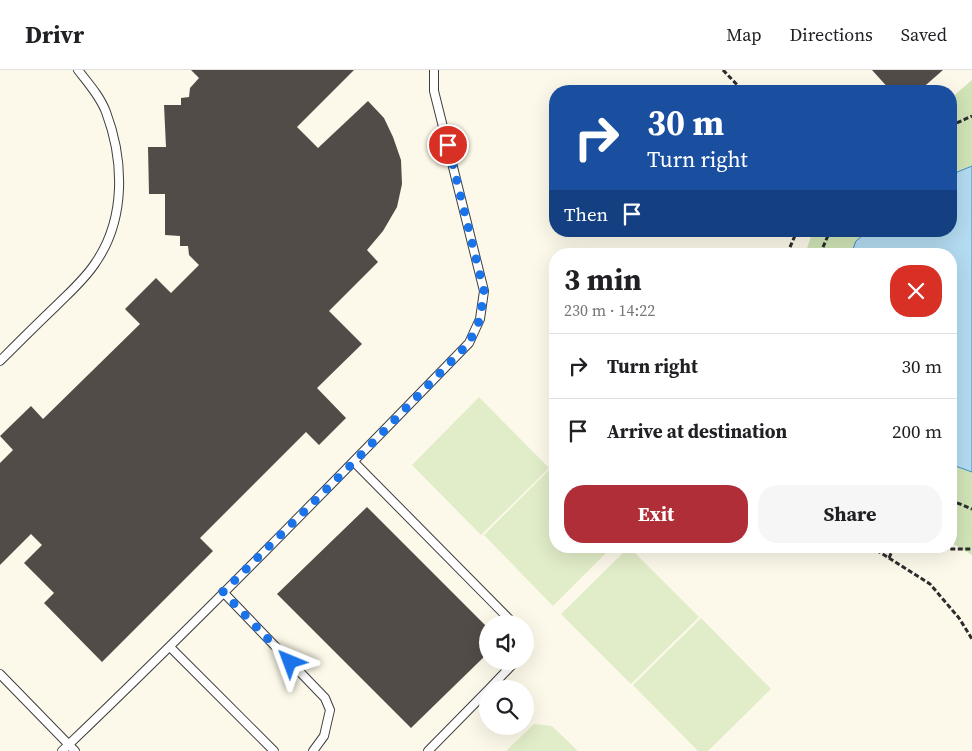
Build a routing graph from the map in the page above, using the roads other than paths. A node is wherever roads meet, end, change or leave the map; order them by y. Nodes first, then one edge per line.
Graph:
1 (78, 70) edge
2 (434, 70) edge
3 (0, 361) edge
4 (354, 462) junction
5 (223, 592) junction
6 (505, 615) edge
7 (170, 647) junction
8 (507, 670) edge
9 (0, 674) edge
10 (497, 680) edge
11 (479, 698) edge
12 (69, 744) junction
13 (62, 751) edge
14 (75, 751) edge
15 (274, 751) edge
16 (313, 751) edge
17 (428, 751) edge

1 - 3 lane
2 - 4 lane
4 - 5 lane
4 - 6 lane
5 - 7 lane
5 - 16 lane
7 - 12 lane
7 - 15 lane
8 - 10 lane
9 - 12 lane
11 - 17 lane
12 - 13 lane
12 - 14 lane

